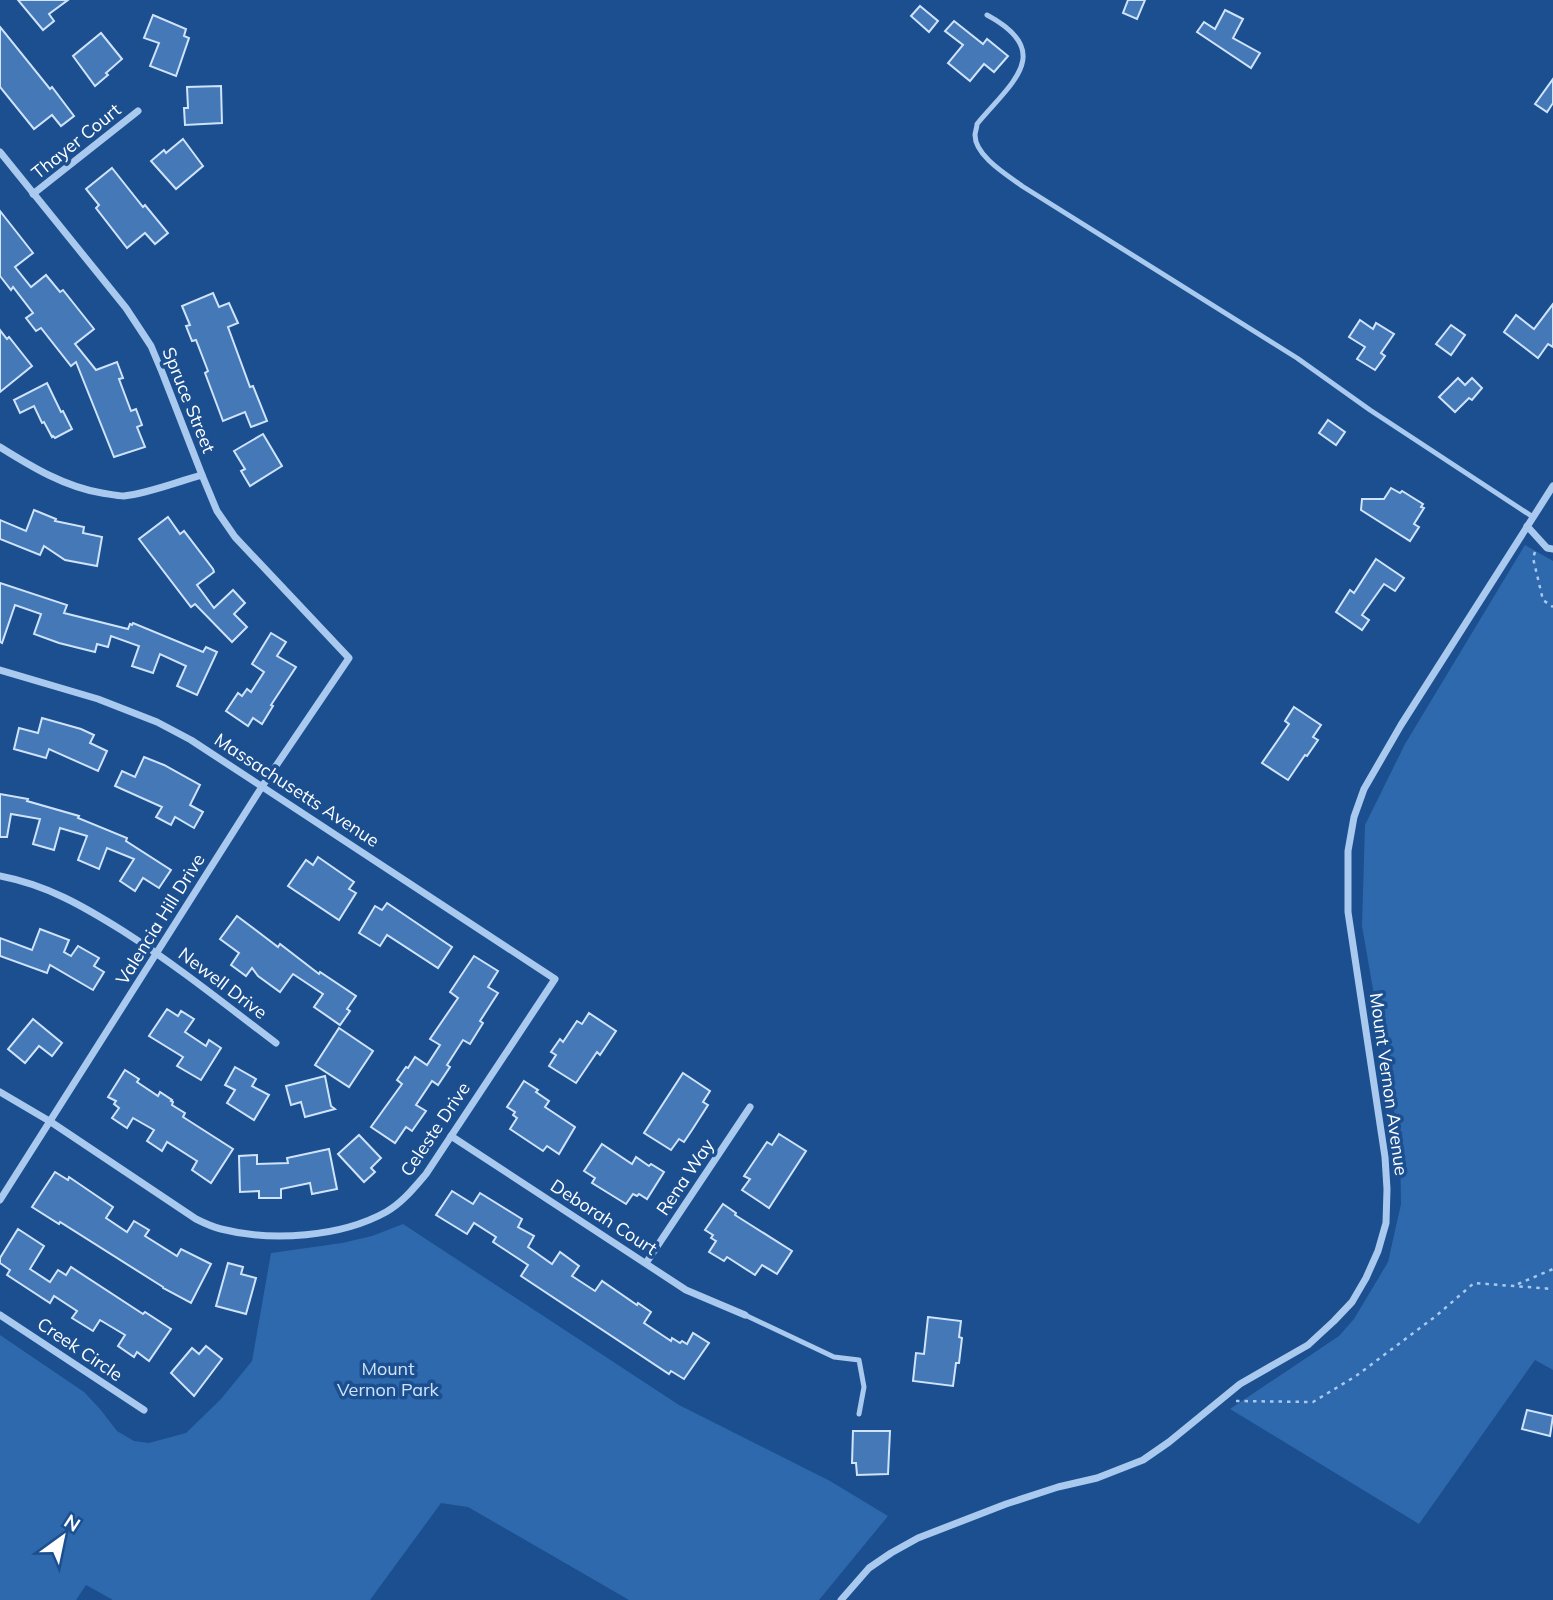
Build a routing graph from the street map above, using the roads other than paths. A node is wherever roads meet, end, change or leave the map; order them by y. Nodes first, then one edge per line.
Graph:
1 (987, 15) dead end
2 (138, 111) dead end
3 (0, 152) edge
4 (33, 194) junction
5 (0, 447) edge
6 (202, 475) junction
7 (1553, 486) edge
8 (1533, 517) junction
9 (1527, 526) junction
10 (1553, 549) edge
11 (349, 657) joint
12 (0, 670) edge
13 (263, 785) junction
14 (0, 876) edge
15 (157, 953) junction
16 (555, 979) joint
17 (276, 1043) dead end
18 (0, 1092) edge
19 (750, 1107) dead end
20 (51, 1122) junction
21 (451, 1136) junction
22 (0, 1200) edge
23 (646, 1263) junction
24 (0, 1315) edge
25 (745, 1315) joint
26 (144, 1410) dead end
27 (859, 1414) dead end
28 (841, 1600) edge

1 - 8 lane
2 - 4 street, Thayer Court
3 - 4 street, Spruce Street
4 - 6 street, Spruce Street
5 - 6 street
6 - 11 street, Spruce Street
7 - 8 street, Mount Vernon Avenue
8 - 9 street, Mount Vernon Avenue
9 - 10 street
9 - 28 street, Mount Vernon Avenue
11 - 13 street, Valencia Hill Drive
12 - 13 street, Massachusetts Avenue
13 - 15 street, Valencia Hill Drive
13 - 16 street, Massachusetts Avenue
14 - 15 street, Newell Drive
15 - 17 street, Newell Drive
15 - 20 street, Valencia Hill Drive
16 - 21 street, Celeste Drive
18 - 20 street, Celeste Drive
19 - 23 street, Rena Way
20 - 21 street, Celeste Drive
20 - 22 street, Valencia Hill Drive
21 - 23 street, Deborah Court
23 - 25 street, Deborah Court
24 - 26 street, Creek Circle
25 - 27 lane

